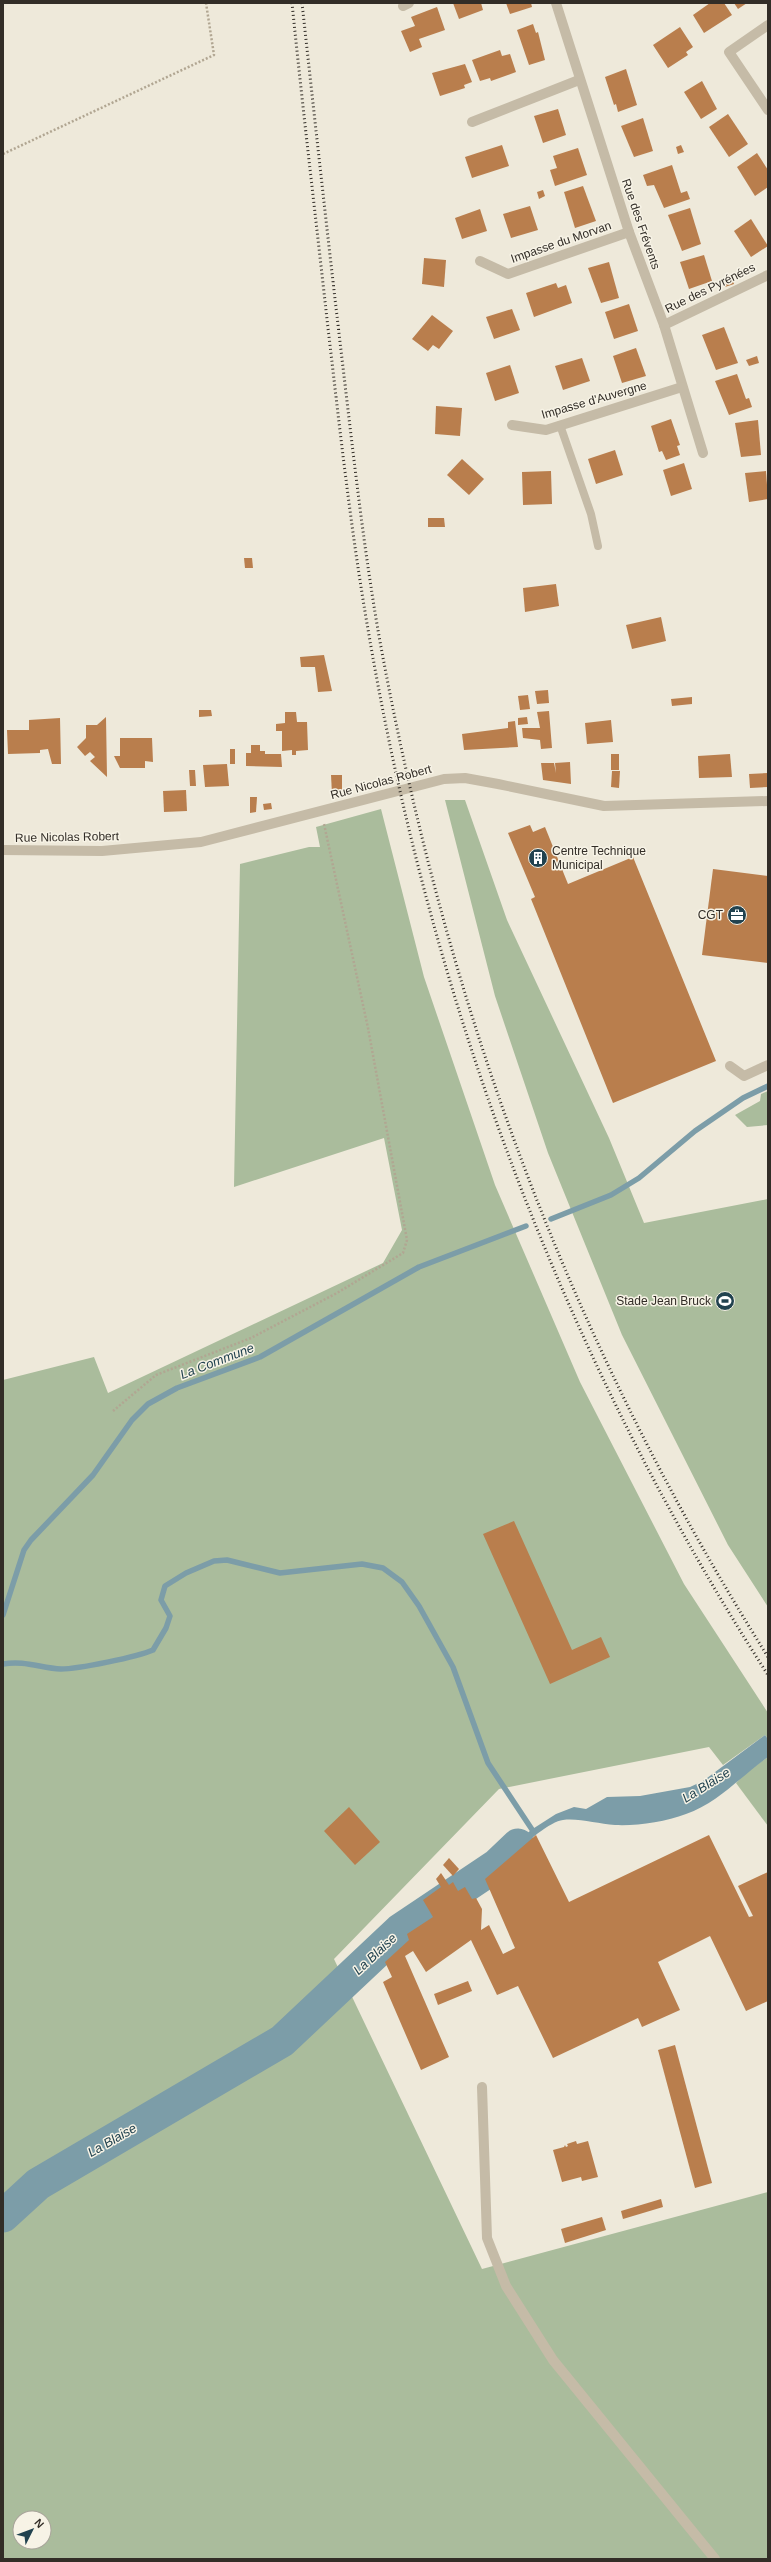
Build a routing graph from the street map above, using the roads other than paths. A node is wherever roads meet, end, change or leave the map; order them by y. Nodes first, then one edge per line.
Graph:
1 (556, 3) edge
2 (768, 25) edge
3 (580, 80) junction
4 (768, 110) edge
5 (472, 122) dead end
6 (629, 232) junction
7 (480, 261) dead end
8 (768, 275) edge
9 (664, 325) junction
10 (682, 387) junction
11 (512, 425) dead end
12 (560, 425) junction
13 (703, 453) dead end
14 (598, 546) dead end
15 (768, 802) edge
16 (3, 850) edge
17 (768, 1065) edge
18 (730, 1066) dead end
19 (482, 2087) dead end
20 (715, 2559) edge

1 - 3 street, Rue des Frévents
2 - 4 street
3 - 5 street
3 - 6 street, Rue des Frévents
6 - 7 street, Impasse du Morvan
6 - 9 street, Rue des Frévents
8 - 9 street, Rue des Pyrénées
9 - 10 street, Rue des Frévents
10 - 12 street, Impasse d'Auvergne
10 - 13 street, Rue des Frévents
11 - 12 street, Impasse d'Auvergne
12 - 14 lane
15 - 16 street, Rue Nicolas Robert
17 - 18 street
19 - 20 street

